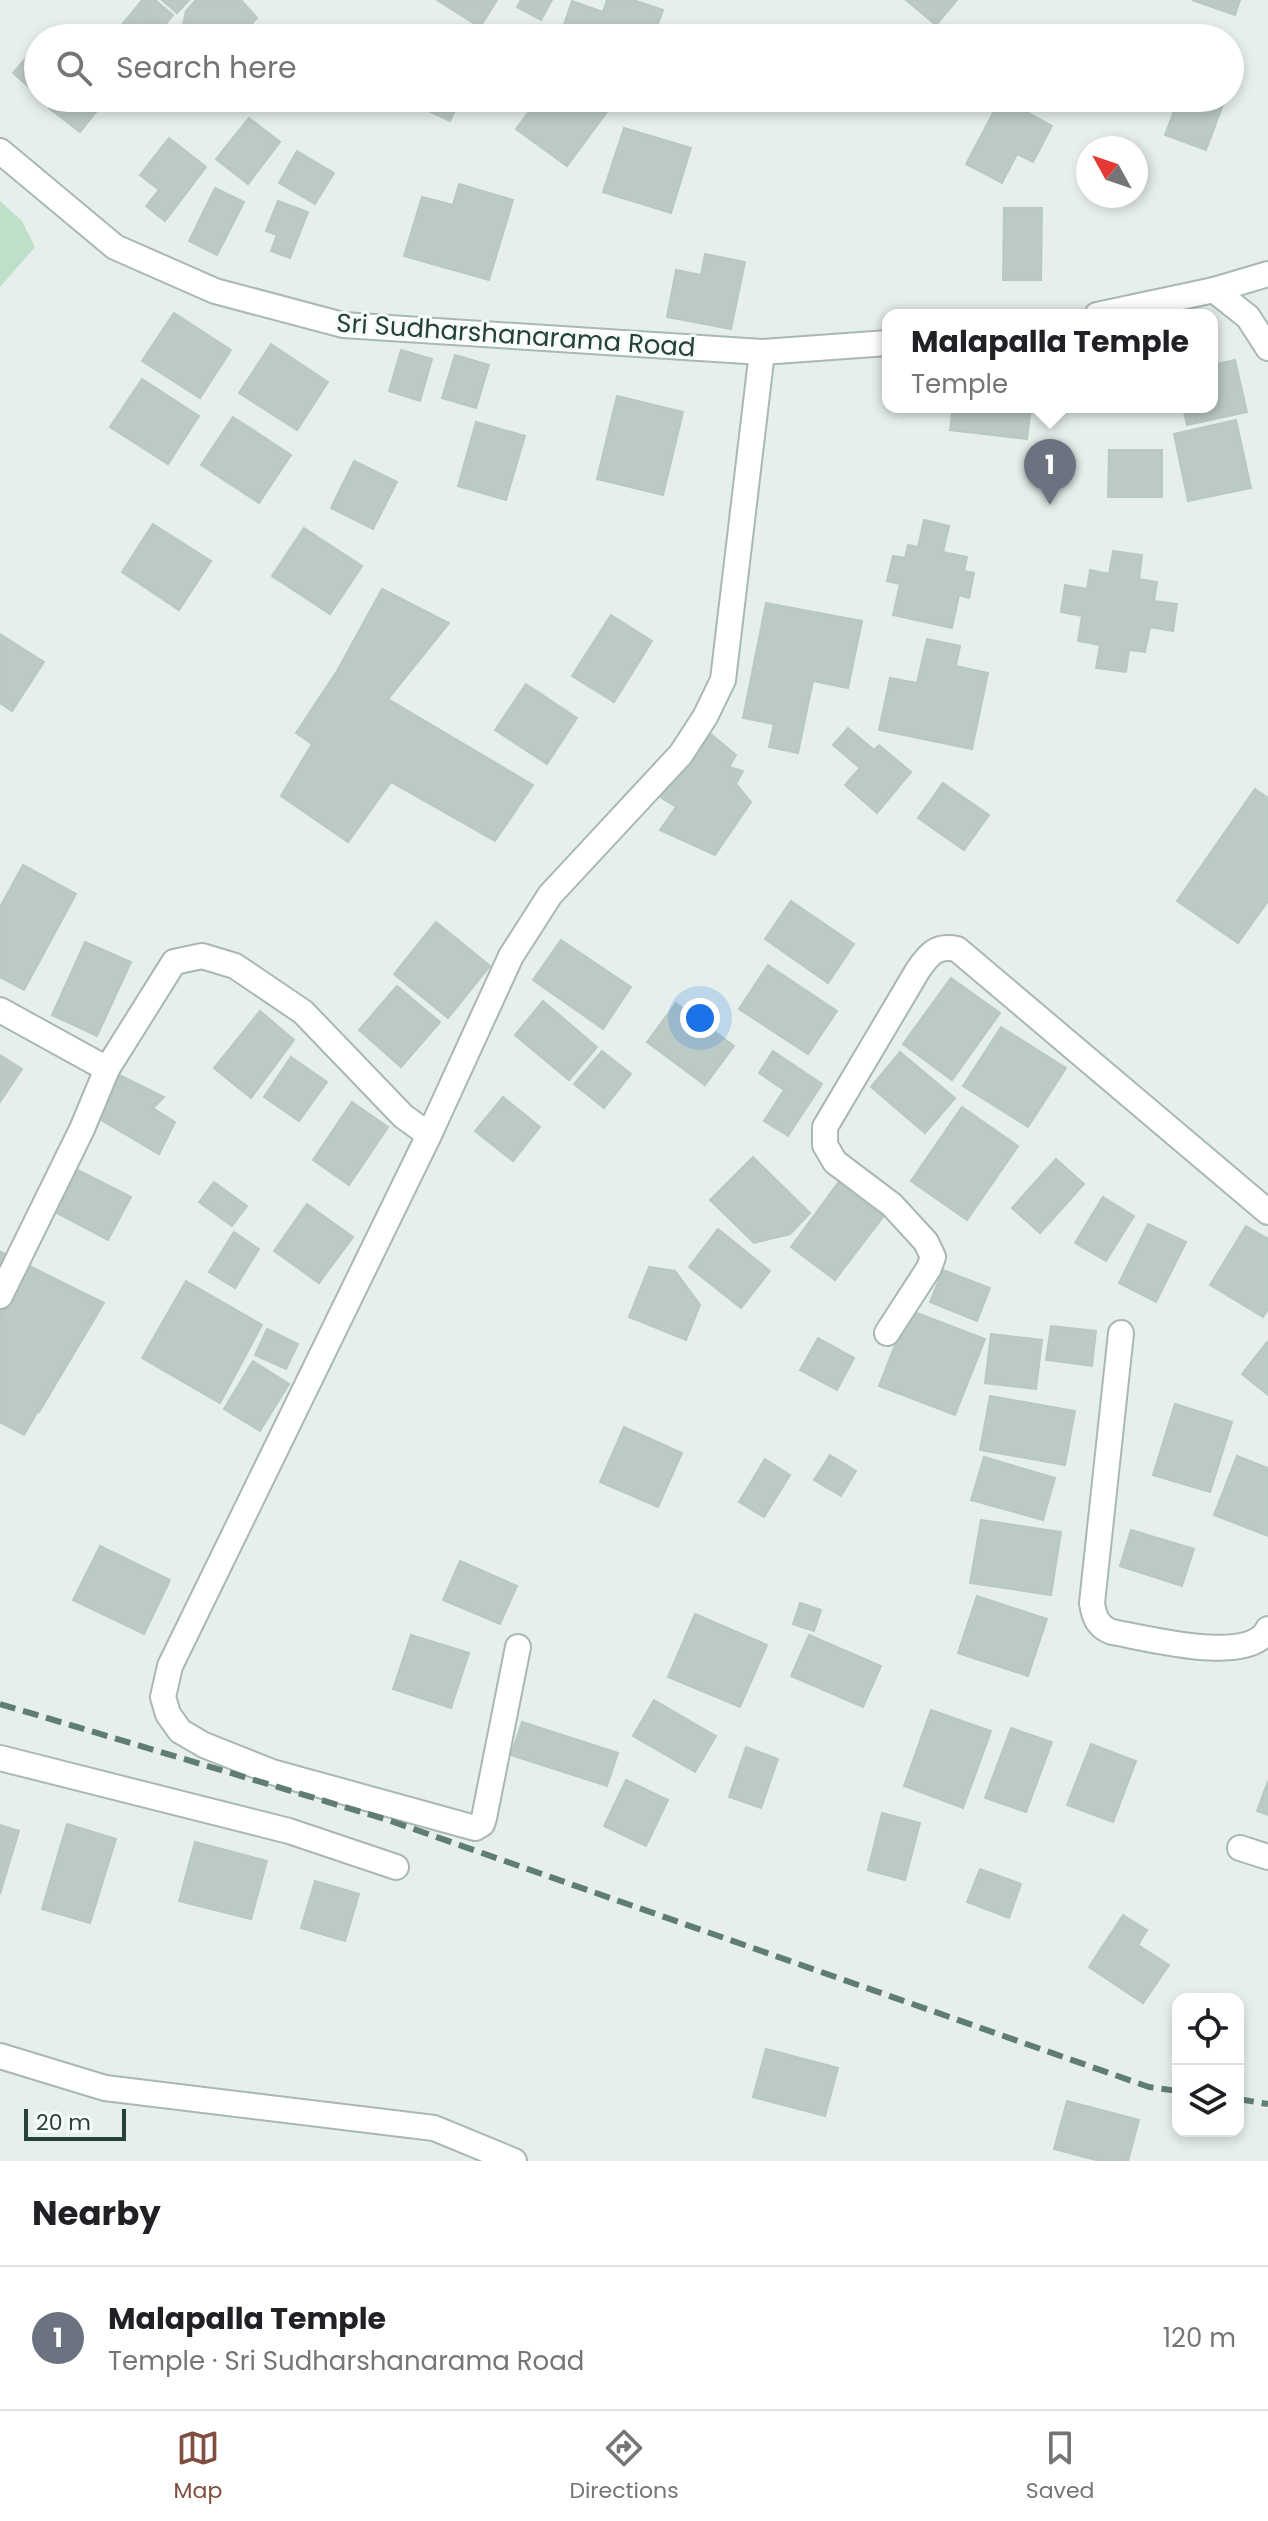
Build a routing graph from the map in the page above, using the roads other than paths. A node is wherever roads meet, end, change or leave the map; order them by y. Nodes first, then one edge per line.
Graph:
1 (0, 151) edge
2 (1268, 274) edge
3 (1214, 290) junction
4 (1125, 309) edge
5 (882, 343) edge
6 (1268, 348) edge
7 (762, 352) junction
8 (0, 1010) edge
9 (107, 1069) junction
10 (429, 1135) junction
11 (1268, 1212) edge
12 (0, 1296) edge
13 (887, 1333) dead end
14 (1121, 1333) dead end
15 (1268, 1629) edge
16 (518, 1647) dead end
17 (0, 1758) edge
18 (1240, 1848) dead end
19 (1268, 1857) edge
20 (396, 1867) dead end
21 (0, 2056) edge
22 (514, 2161) edge

1 - 7 street, Sri Sudharshanarama Road
2 - 3 street
3 - 4 street
3 - 6 street
5 - 7 street, Sri Sudharshanarama Road
7 - 10 street
8 - 9 street
9 - 10 street
9 - 12 street
10 - 16 street
11 - 13 street
14 - 15 street
17 - 20 street
18 - 19 street
21 - 22 street

